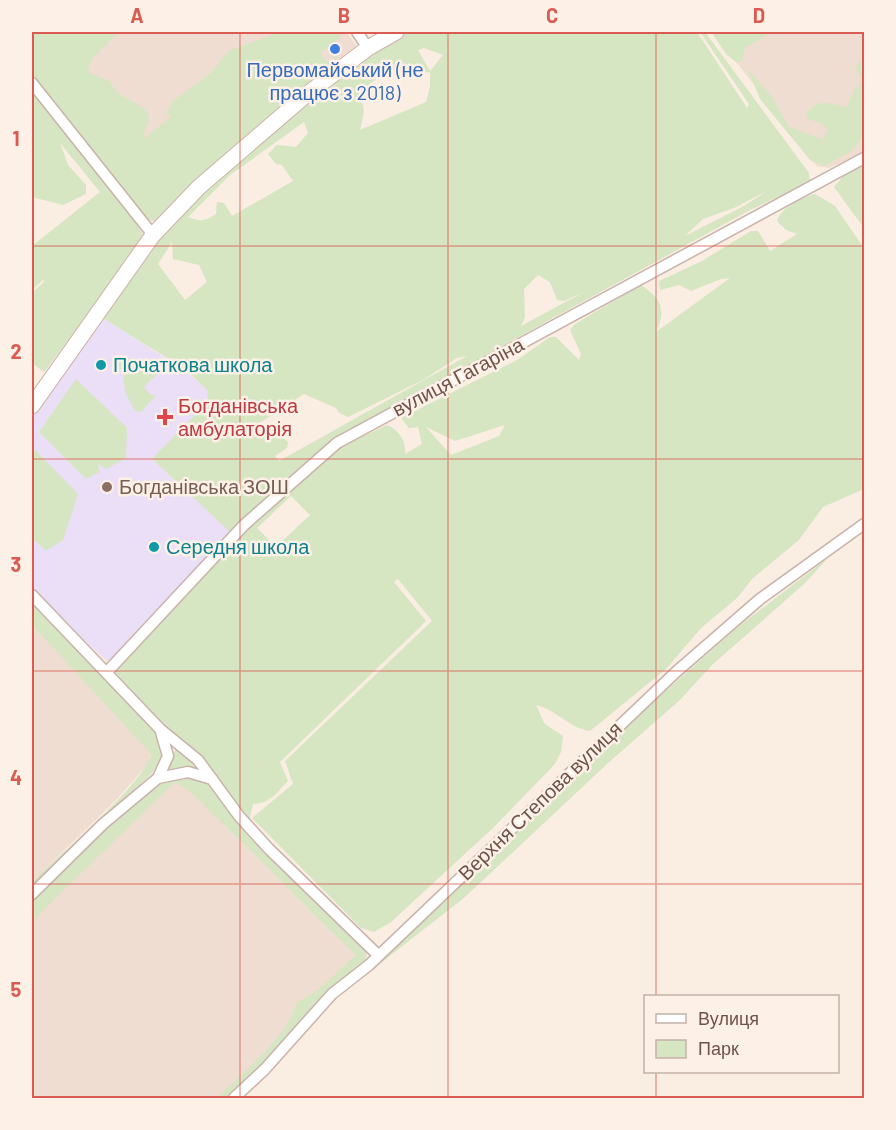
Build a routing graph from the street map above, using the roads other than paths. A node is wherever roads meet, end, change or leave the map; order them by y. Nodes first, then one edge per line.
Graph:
1 (357, 32) edge
2 (396, 32) edge
3 (368, 48) junction
4 (32, 83) edge
5 (864, 158) edge
6 (153, 235) junction
7 (32, 406) edge
8 (864, 524) edge
9 (32, 595) edge
10 (107, 672) junction
11 (160, 729) junction
12 (158, 778) junction
13 (215, 781) junction
14 (32, 894) edge
15 (378, 955) junction
16 (234, 1098) edge

1 - 3 street
2 - 3 street
3 - 6 street
4 - 6 street
5 - 10 street, вулиця Гагаріна
6 - 7 street
8 - 15 street, Верхня Степова вулиця
9 - 10 street
10 - 11 street
11 - 12 street
11 - 13 street
12 - 13 street
12 - 14 street
13 - 15 street
15 - 16 street, Верхня Степова вулиця

